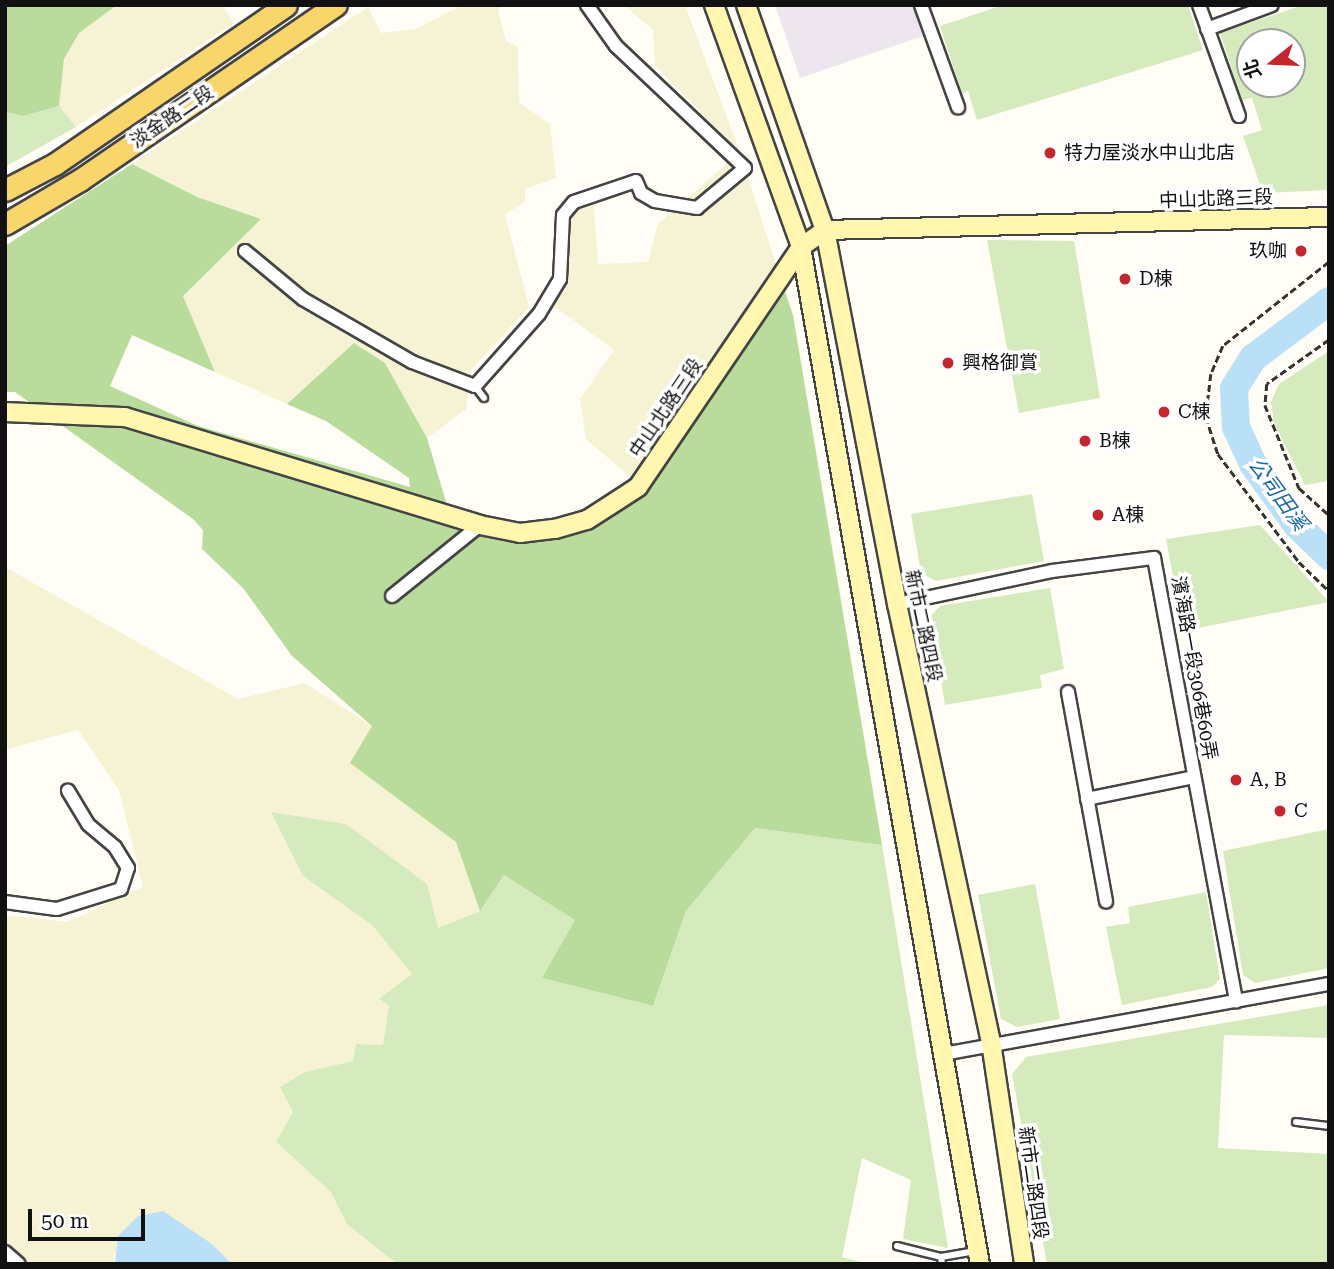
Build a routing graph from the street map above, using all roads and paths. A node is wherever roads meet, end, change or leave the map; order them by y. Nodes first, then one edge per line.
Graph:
1 (286, 5) edge
2 (336, 5) edge
3 (587, 5) edge
4 (714, 5) edge
5 (746, 5) edge
6 (921, 5) edge
7 (1199, 5) edge
8 (1272, 5) edge
9 (1208, 29) junction
10 (958, 107) dead end
11 (1239, 116) dead end
12 (768, 157) junction
13 (745, 168) junction
14 (5, 190) edge
15 (1329, 217) edge
16 (5, 225) edge
17 (825, 230) junction
18 (801, 247) junction
19 (245, 251) dead end
20 (1329, 262) edge
21 (1329, 340) edge
22 (475, 386) junction
23 (484, 398) dead end
24 (5, 412) edge
25 (1329, 514) edge
26 (480, 525) junction
27 (1329, 591) edge
28 (392, 596) dead end
29 (897, 604) junction
30 (1068, 692) dead end
31 (1194, 777) junction
32 (68, 791) dead end
33 (1087, 799) junction
34 (5, 902) edge
35 (1106, 902) dead end
36 (1329, 984) edge
37 (1236, 1001) junction
38 (992, 1049) junction
39 (943, 1054) junction
40 (1296, 1122) dead end
41 (1329, 1126) edge
42 (897, 1246) dead end
43 (5, 1252) edge
44 (978, 1257) edge
45 (942, 1260) edge
46 (19, 1264) edge
47 (1024, 1264) edge

1 - 14 main road, 淡金路二段
2 - 16 main road, 淡金路二段
3 - 13 street
4 - 12 street
5 - 17 street, 新市二路四段
6 - 10 street
7 - 9 street
8 - 9 street
9 - 11 street
12 - 13 street
12 - 18 street
13 - 22 street
15 - 17 street, 中山北路三段
17 - 18 street, 中山北路三段
17 - 29 street, 新市二路四段
18 - 26 street, 中山北路三段
18 - 39 street
19 - 22 street
20 - 27 path
21 - 25 path
22 - 23 lane
24 - 26 street, 中山北路三段
26 - 28 street
29 - 31 street, 濱海路一段306巷60弄
29 - 38 street, 新市二路四段
30 - 33 street
31 - 33 street
31 - 37 street, 濱海路一段306巷60弄
32 - 34 street
33 - 35 street
36 - 37 street
37 - 38 street
38 - 39 street
38 - 47 street, 新市二路四段
39 - 44 street
40 - 41 lane
42 - 45 lane
43 - 46 street
44 - 45 lane

